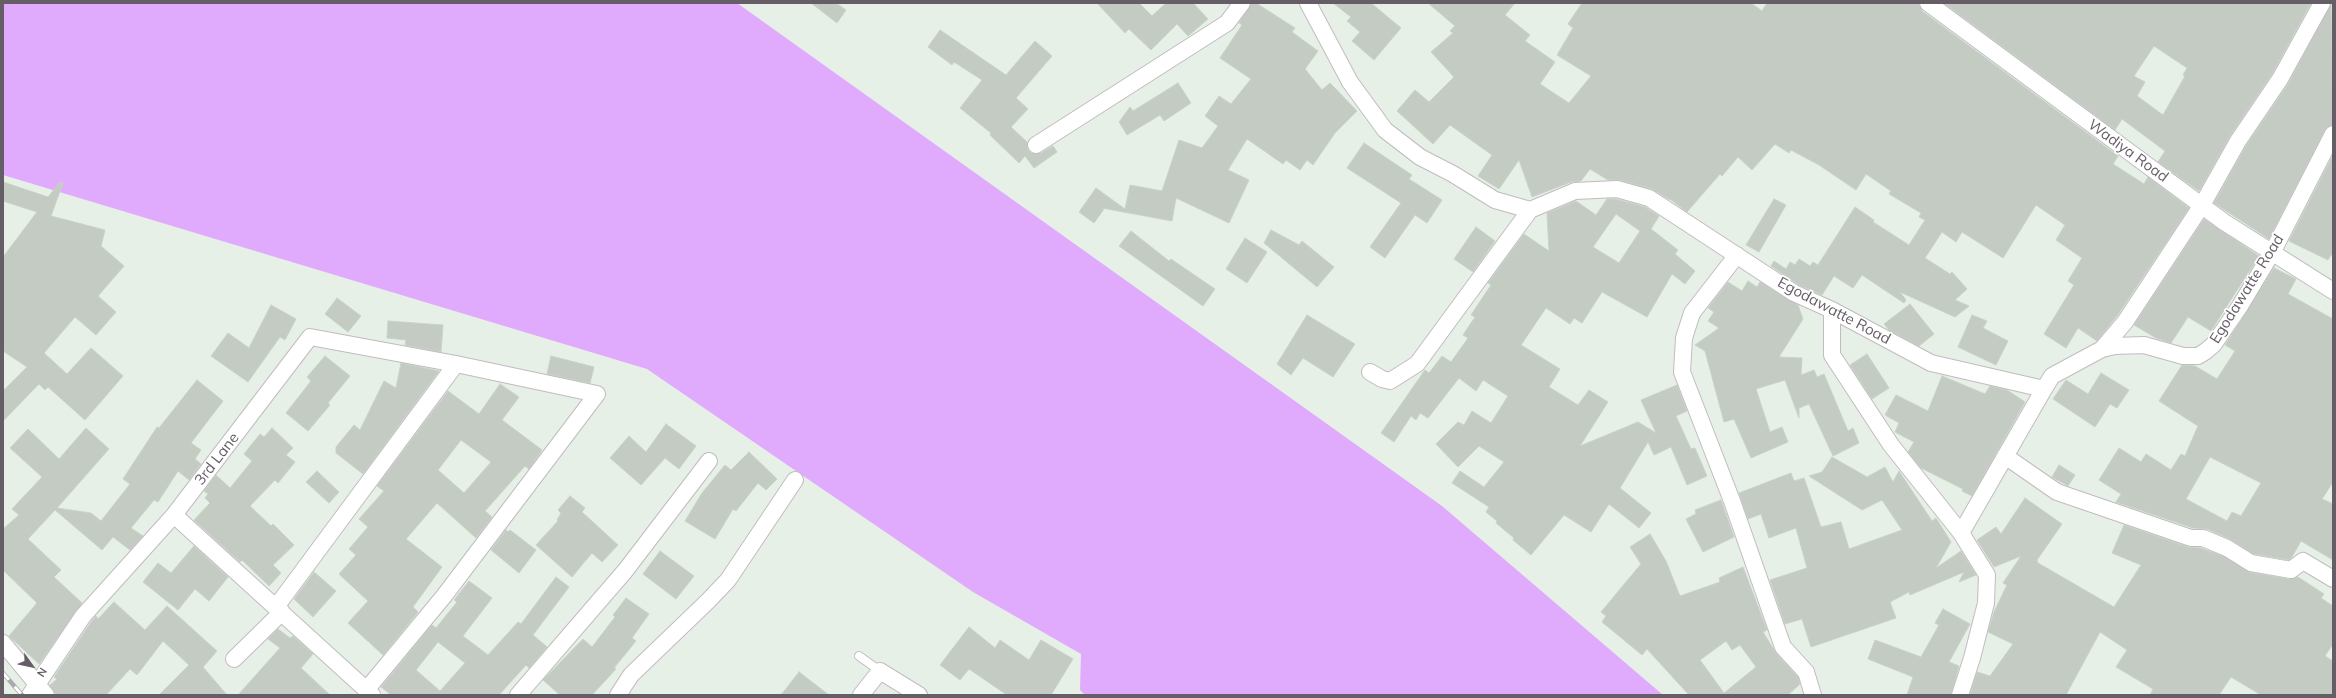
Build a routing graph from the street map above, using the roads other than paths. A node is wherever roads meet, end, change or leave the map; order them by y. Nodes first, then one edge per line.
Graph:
1 (1242, 3) edge
2 (1308, 3) edge
3 (1928, 3) edge
4 (2322, 3) edge
5 (2333, 134) edge
6 (1036, 145) dead end
7 (2202, 205) junction
8 (1530, 210) junction
9 (2273, 251) junction
10 (1737, 255) junction
11 (2333, 291) edge
12 (1832, 310) junction
13 (2102, 349) junction
14 (456, 364) junction
15 (1370, 372) dead end
16 (2044, 389) junction
17 (2005, 456) junction
18 (709, 461) dead end
19 (795, 480) dead end
20 (174, 514) junction
21 (1961, 532) junction
22 (2333, 579) edge
23 (279, 610) junction
24 (3, 643) edge
25 (859, 656) dead end
26 (234, 659) dead end
27 (880, 671) junction
28 (38, 691) edge
29 (369, 692) edge
30 (518, 695) edge
31 (618, 695) edge
32 (861, 695) edge
33 (919, 695) edge
34 (1813, 695) edge
35 (1960, 695) edge

1 - 6 street
2 - 8 street
3 - 7 street, Wadiya Road
4 - 7 street
5 - 9 street, Egodawatte Road
7 - 9 street, Wadiya Road
7 - 13 street
8 - 10 street, Egodawatte Road
8 - 15 street
9 - 11 street, Wadiya Road
9 - 13 street, Egodawatte Road
10 - 12 street, Egodawatte Road
10 - 34 street
12 - 16 street, Egodawatte Road
12 - 21 street
13 - 16 street, Egodawatte Road
14 - 20 street, 3rd Lane
14 - 23 street
14 - 29 street
16 - 17 street
17 - 21 street
17 - 22 street
18 - 30 street
19 - 31 street
20 - 23 street
20 - 28 street, 3rd Lane
21 - 35 street
23 - 26 street
23 - 29 street
24 - 28 street
25 - 27 lane
27 - 32 street
27 - 33 street

